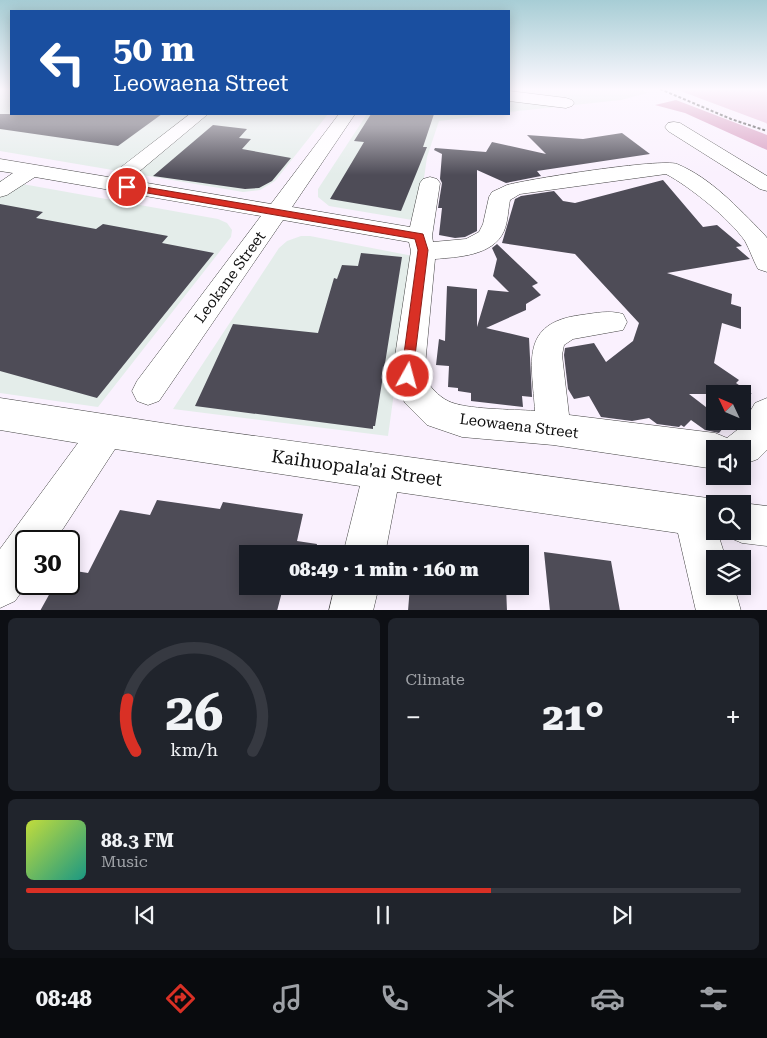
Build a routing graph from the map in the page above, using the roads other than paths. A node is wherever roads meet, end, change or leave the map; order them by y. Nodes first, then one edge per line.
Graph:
1 (196, 117) edge
2 (345, 117) edge
3 (674, 127) dead end
4 (729, 161) junction
5 (0, 165) edge
6 (669, 168) junction
7 (32, 170) junction
8 (430, 183) dead end
9 (112, 184) junction
10 (767, 185) edge
11 (0, 191) edge
12 (276, 213) junction
13 (421, 243) junction
14 (767, 263) edge
15 (613, 322) dead end
16 (148, 391) dead end
17 (0, 414) edge
18 (767, 414) edge
19 (108, 430) junction
20 (553, 430) junction
21 (751, 441) edge
22 (706, 450) edge
23 (382, 472) junction
24 (704, 518) edge
25 (751, 524) edge
26 (767, 526) edge
27 (39, 530) edge
28 (366, 545) edge
29 (15, 564) edge
30 (0, 586) edge
31 (355, 595) edge
32 (351, 610) edge
33 (719, 610) edge

1 - 9 street
2 - 12 street, Leokane Street
3 - 4 street
4 - 6 street
4 - 10 street
5 - 7 street
6 - 13 street
6 - 14 street
7 - 9 street
7 - 11 street
8 - 13 street, Leowaena Street
9 - 12 street
12 - 13 street
12 - 16 street, Leokane Street
13 - 20 street, Leowaena Street
15 - 20 street
17 - 19 street, Kaihuopala'ai Street
18 - 21 street
19 - 23 street, Kaihuopala'ai Street
19 - 27 street
20 - 22 street, Leowaena Street
23 - 24 street, Kaihuopala'ai Street
23 - 28 street
24 - 33 street
25 - 26 street
29 - 30 street
31 - 32 street

